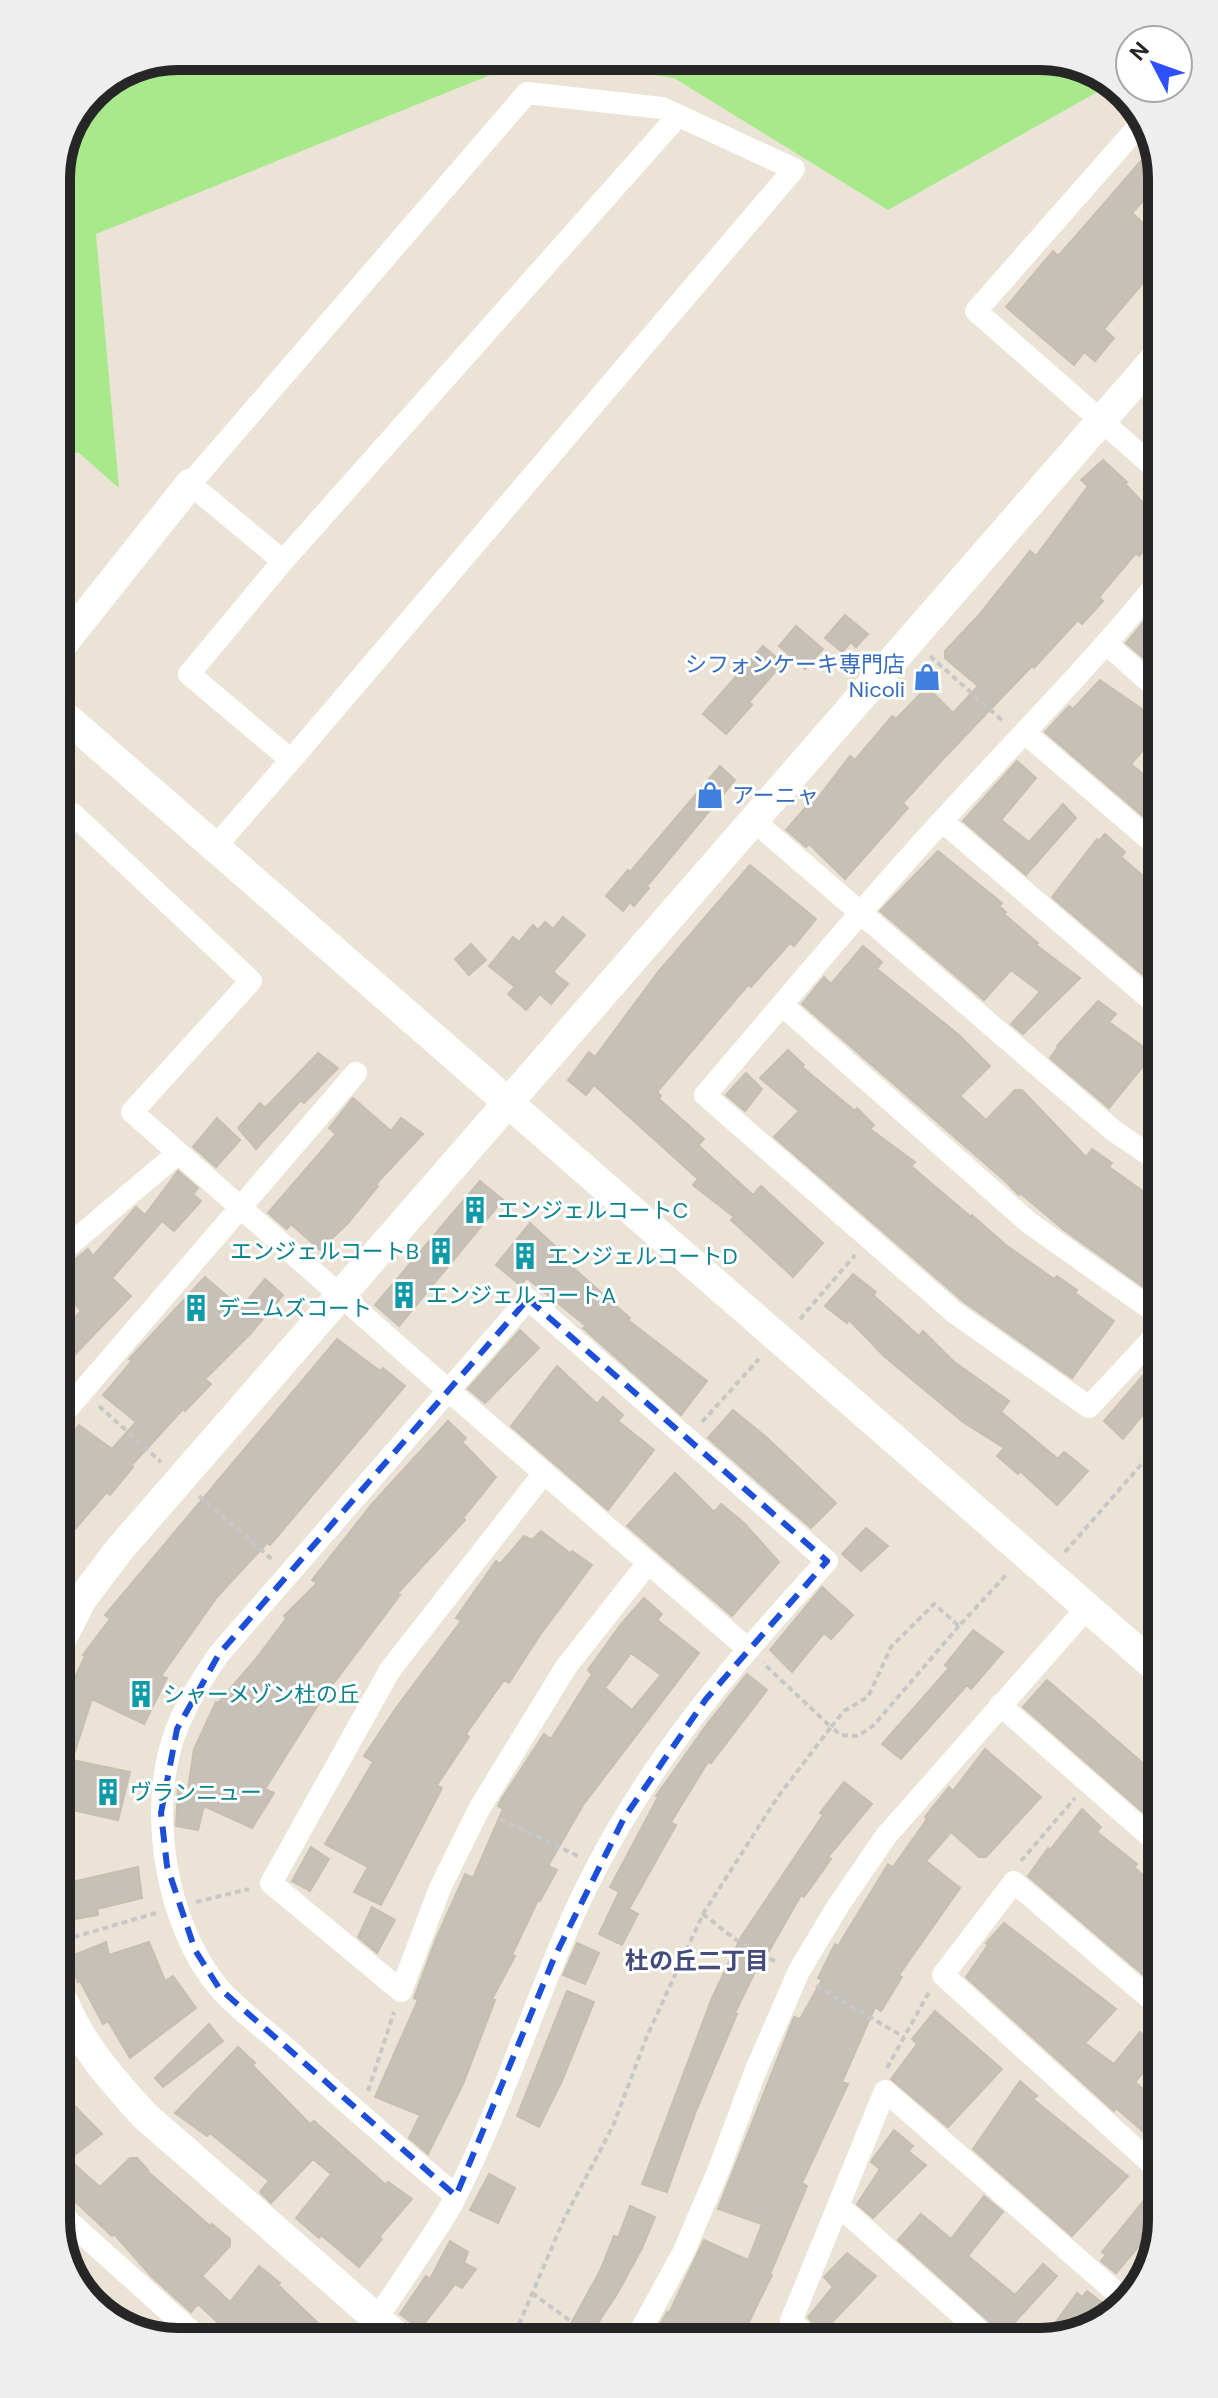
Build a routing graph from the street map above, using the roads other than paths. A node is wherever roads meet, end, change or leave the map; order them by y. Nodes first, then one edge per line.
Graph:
1 (678, 116) junction
2 (1136, 129) edge
3 (1148, 367) edge
4 (1101, 421) junction
5 (1148, 462) edge
6 (190, 484) junction
7 (283, 561) junction
8 (1148, 595) edge
9 (70, 635) edge
10 (1108, 645) junction
11 (1148, 681) edge
12 (70, 721) edge
13 (1022, 735) junction
14 (291, 760) junction
15 (70, 817) edge
16 (754, 821) junction
17 (942, 821) junction
18 (1148, 838) edge
19 (215, 847) junction
20 (859, 914) junction
21 (1148, 997) edge
22 (782, 1005) junction
23 (356, 1073) dead end
24 (506, 1103) junction
25 (177, 1154) junction
26 (1148, 1154) edge
27 (241, 1209) junction
28 (70, 1244) edge
29 (342, 1295) junction
30 (1148, 1307) edge
31 (1148, 1344) edge
32 (449, 1391) junction
33 (70, 1405) edge
34 (544, 1473) junction
35 (648, 1563) junction
36 (1087, 1608) junction
37 (70, 1622) edge
38 (747, 1648) junction
39 (1148, 1661) edge
40 (1000, 1705) junction
41 (1148, 1834) edge
42 (1148, 1997) edge
43 (70, 2017) edge
44 (1148, 2160) edge
45 (456, 2196) junction
46 (839, 2206) junction
47 (70, 2223) edge
48 (1118, 2294) edge
49 (188, 2328) edge
50 (367, 2328) edge
51 (369, 2328) edge
52 (642, 2328) edge
53 (798, 2328) edge
54 (976, 2328) edge

1 - 6 street
1 - 7 street
1 - 14 street
2 - 4 street
3 - 4 street
4 - 5 street
4 - 16 street
6 - 7 street
6 - 9 street
7 - 14 street
8 - 10 street
10 - 11 street
10 - 13 street
12 - 19 street
13 - 17 street
13 - 18 street
14 - 19 street
15 - 25 street
16 - 20 street
16 - 24 street
17 - 20 street
17 - 21 street
19 - 24 street
20 - 22 street
20 - 26 street
22 - 30 street
22 - 31 street
23 - 27 street
24 - 29 street
24 - 36 street
25 - 27 street
25 - 28 street
27 - 29 street
27 - 33 street
29 - 32 street
29 - 37 street
32 - 34 street
32 - 38 street
32 - 45 street
34 - 35 street
34 - 35 street
35 - 38 street
36 - 39 street
36 - 40 street
38 - 45 street
40 - 41 street
40 - 52 street
42 - 44 street
43 - 50 street
45 - 51 street
46 - 48 street
46 - 53 street
46 - 54 street
47 - 49 street

